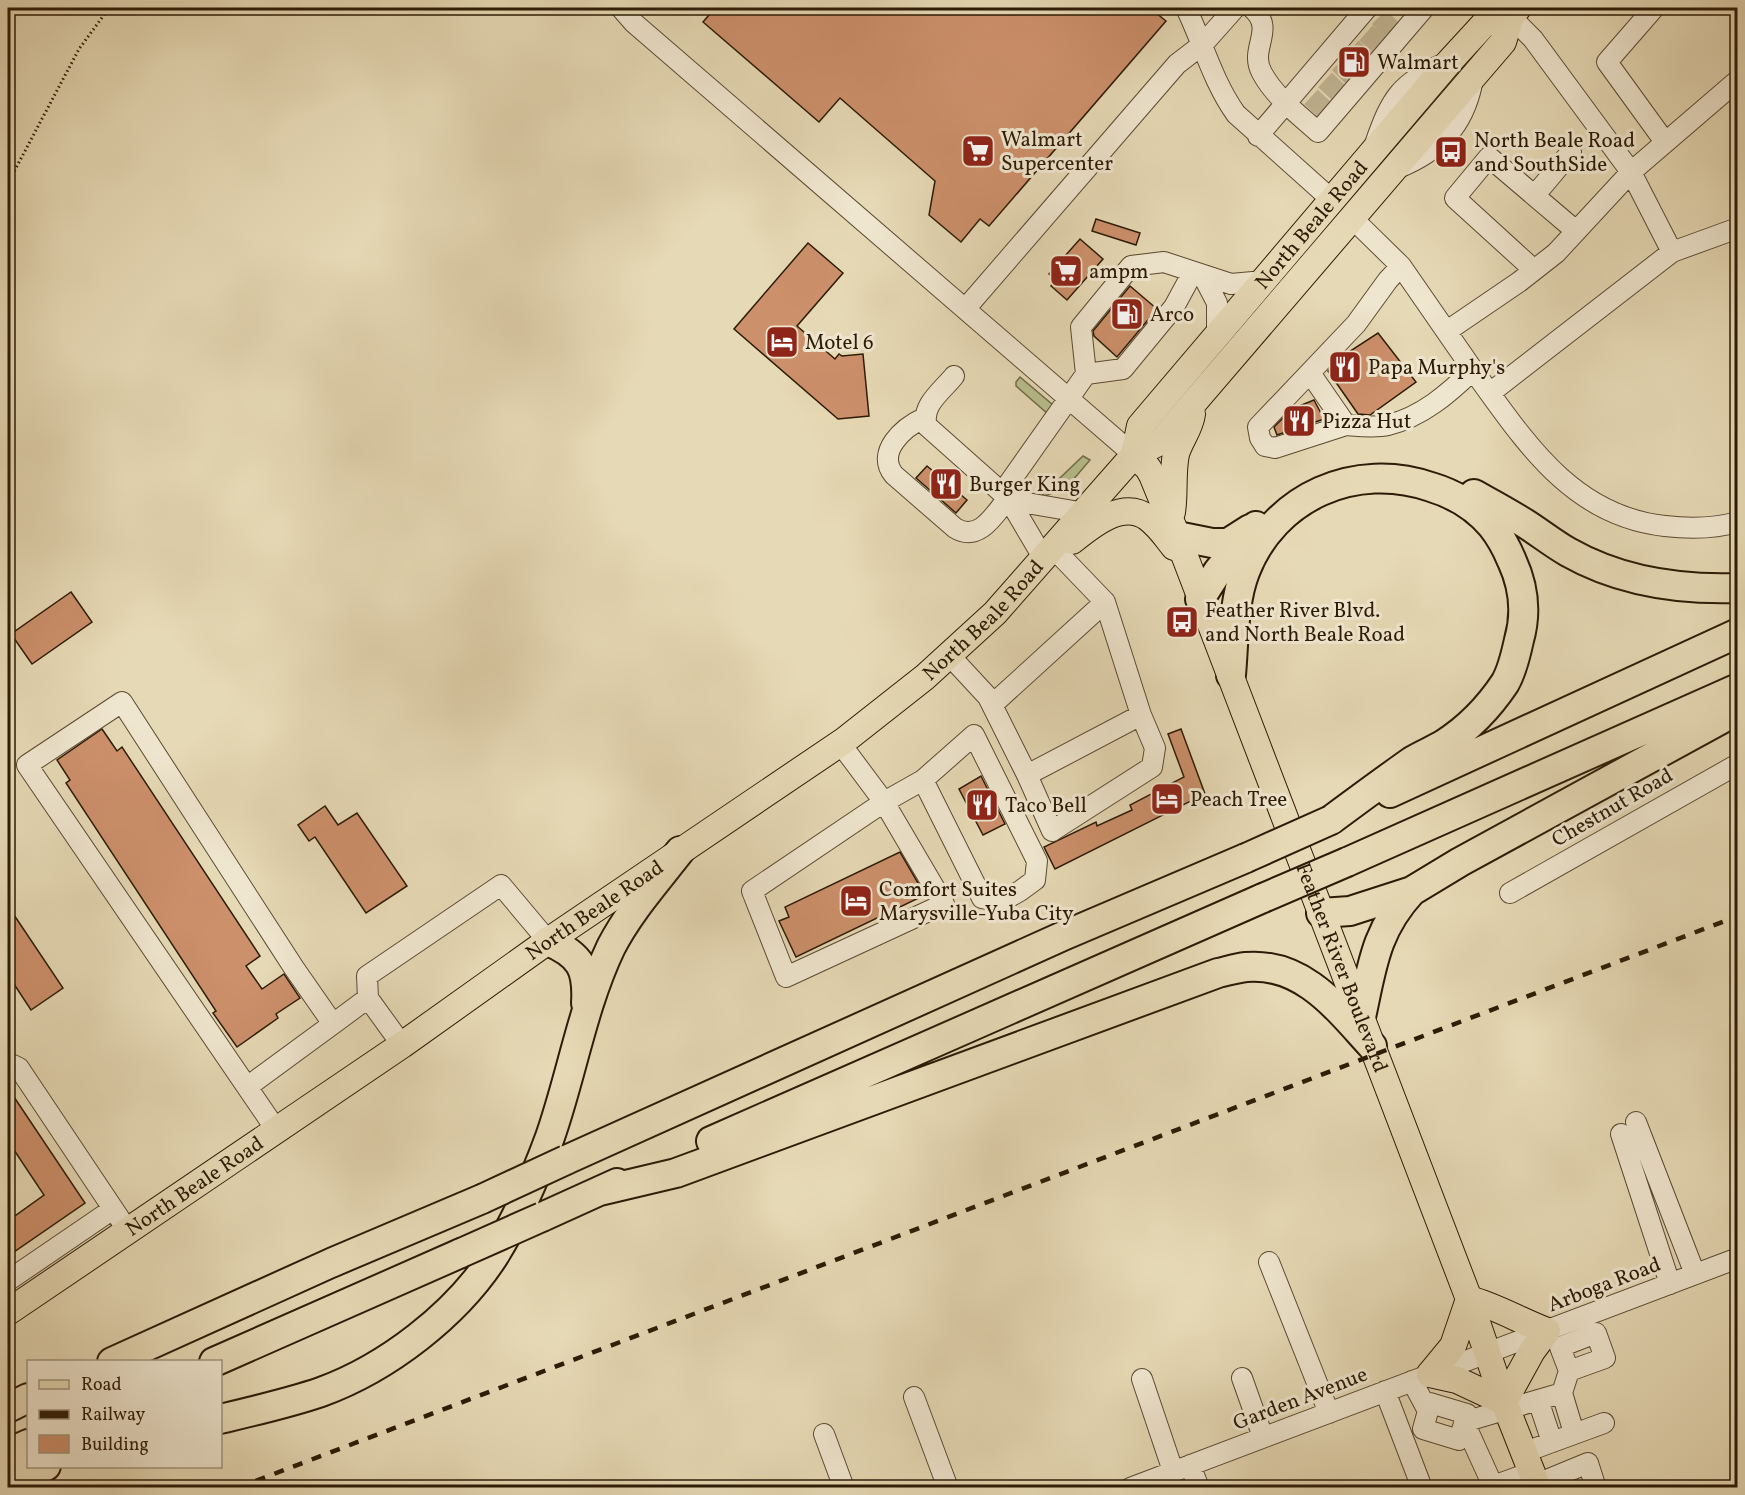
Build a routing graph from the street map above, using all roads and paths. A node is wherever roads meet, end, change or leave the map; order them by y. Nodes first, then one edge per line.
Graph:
1 (109, 8) edge
2 (621, 8) edge
3 (1186, 8) edge
4 (1235, 8) edge
5 (1252, 8) edge
6 (1424, 8) edge
7 (1654, 8) edge
8 (1510, 10) edge
9 (1370, 32) edge
10 (1203, 44) junction
11 (1345, 69) junction
12 (1737, 80) edge
13 (1331, 85) junction
14 (1316, 102) junction
15 (1286, 104) junction
16 (1258, 135) junction
17 (1665, 142) junction
18 (1572, 152) dead end
19 (1630, 172) junction
20 (8, 183) edge
21 (1535, 195) junction
22 (1332, 200) junction
23 (1352, 218) junction
24 (1737, 228) edge
25 (1576, 231) junction
26 (1672, 252) junction
27 (1401, 266) junction
28 (1534, 270) junction
29 (1198, 274) junction
30 (1264, 281) junction
31 (966, 308) junction
32 (1447, 331) junction
33 (1217, 337) junction
34 (1473, 370) junction
35 (1310, 373) junction
36 (1086, 374) junction
37 (954, 376) dead end
38 (1490, 393) junction
39 (1070, 398) junction
40 (1194, 402) junction
41 (924, 418) junction
42 (1346, 425) junction
43 (1134, 455) junction
44 (1006, 497) junction
45 (1085, 513) junction
46 (1737, 522) edge
47 (1257, 524) junction
48 (1177, 539) junction
49 (1050, 555) junction
50 (1737, 588) edge
51 (1200, 598) junction
52 (1105, 602) junction
53 (1737, 633) edge
54 (950, 656) junction
55 (1231, 675) junction
56 (1737, 688) edge
57 (992, 705) junction
58 (1737, 710) edge
59 (1142, 715) junction
60 (840, 743) junction
61 (1737, 764) edge
62 (1027, 775) junction
63 (923, 780) junction
64 (884, 802) junction
65 (1331, 820) junction
66 (680, 851) junction
67 (1412, 891) junction
68 (1510, 893) dead end
69 (1321, 913) junction
70 (548, 941) junction
71 (368, 998) junction
72 (586, 1009) junction
73 (1361, 1017) junction
74 (333, 1024) junction
75 (402, 1045) junction
76 (1372, 1046) junction
77 (8, 1065) edge
78 (247, 1087) junction
79 (277, 1131) junction
80 (600, 1191) junction
81 (113, 1209) junction
82 (128, 1231) junction
83 (1737, 1258) edge
84 (1269, 1262) dead end
85 (1695, 1274) junction
86 (9, 1280) dead end
87 (1670, 1284) junction
88 (1469, 1299) junction
89 (8, 1312) edge
90 (1593, 1324) junction
91 (1554, 1335) junction
92 (1487, 1353) junction
93 (116, 1360) edge
94 (219, 1360) edge
95 (1569, 1371) junction
96 (1242, 1378) dead end
97 (1421, 1378) junction
98 (1142, 1379) dead end
99 (1385, 1391) junction
100 (1562, 1393) junction
101 (914, 1396) dead end
102 (27, 1398) edge
103 (1538, 1400) junction
104 (1506, 1406) junction
105 (8, 1408) edge
106 (1428, 1411) junction
107 (1329, 1413) junction
108 (222, 1418) edge
109 (1464, 1422) junction
110 (1604, 1423) dead end
111 (1574, 1433) junction
112 (824, 1434) dead end
113 (1263, 1437) junction
114 (1552, 1442) junction
115 (27, 1444) edge
116 (8, 1453) edge
117 (43, 1468) edge
118 (1182, 1468) junction
119 (1533, 1474) edge
120 (8, 1480) edge
121 (844, 1488) edge
122 (948, 1488) edge
123 (1130, 1488) edge
124 (1199, 1488) edge
125 (1422, 1488) edge
126 (1596, 1488) edge

1 - 20 path
2 - 31 street
3 - 10 street
4 - 10 street
5 - 15 street
6 - 9 street
7 - 17 street
8 - 19 street
8 - 22 main road, North Beale Road
8 - 23 main road, North Beale Road
9 - 11 street
9 - 11 street
10 - 16 street
10 - 31 street
11 - 13 street
11 - 13 street
12 - 17 street
13 - 14 street
13 - 14 street
14 - 15 street
14 - 15 street
15 - 16 street
16 - 22 street
17 - 19 street
18 - 21 street
19 - 25 street
19 - 26 street
21 - 25 street
21 - 28 street
22 - 30 main road, North Beale Road
23 - 27 street
23 - 40 main road, North Beale Road
24 - 26 street
25 - 28 street
26 - 38 street
27 - 32 street
27 - 35 street
28 - 32 street
29 - 30 street
29 - 33 street
29 - 36 street
29 - 36 street
30 - 33 main road, North Beale Road
31 - 39 street
32 - 34 street
33 - 43 main road, North Beale Road
34 - 38 street
34 - 42 street
35 - 42 street
35 - 42 street
36 - 39 street
37 - 41 street
38 - 46 street
39 - 43 street
39 - 44 street
40 - 43 main road, North Beale Road
40 - 48 main road
41 - 44 street
41 - 44 street
43 - 45 main road, North Beale Road
43 - 48 main road, Feather River Boulevard
44 - 45 street
44 - 49 street
45 - 49 main road, North Beale Road
47 - 48 highway
47 - 50 highway
47 - 51 highway
48 - 49 main road
48 - 51 main road, Feather River Boulevard
49 - 52 street
49 - 54 main road, North Beale Road
51 - 55 main road, Feather River Boulevard
52 - 57 street
52 - 59 street
53 - 65 highway
54 - 57 street
54 - 60 main road, North Beale Road
55 - 65 highway
55 - 69 main road, Feather River Boulevard
56 - 80 highway, bridge
57 - 62 street
58 - 67 highway
59 - 62 street
59 - 62 street
60 - 64 street
60 - 66 main road, North Beale Road
61 - 68 street, Chestnut Road
63 - 63 street
63 - 64 street
64 - 64 street
65 - 93 highway, bridge
66 - 70 main road, North Beale Road
66 - 72 highway
67 - 69 highway
67 - 73 highway
69 - 73 main road, Feather River Boulevard
70 - 71 street
70 - 72 highway
70 - 75 main road, North Beale Road
71 - 74 street
71 - 75 street
72 - 108 highway
73 - 76 main road, Feather River Boulevard
74 - 78 street
74 - 78 street
75 - 79 main road, North Beale Road
76 - 80 highway
76 - 88 main road, Feather River Boulevard
77 - 81 street
78 - 79 street
79 - 82 main road, North Beale Road
80 - 94 highway, bridge
81 - 82 street
81 - 86 street
82 - 89 main road, North Beale Road
83 - 85 street, Arboga Road
84 - 107 street
85 - 87 street, Arboga Road
85 - 87 street
87 - 90 street, Arboga Road
88 - 91 main road
88 - 92 main road, Feather River Boulevard
88 - 97 main road
90 - 91 street, Arboga Road
90 - 95 street
91 - 92 street, Arboga Road
91 - 95 street
91 - 104 main road
92 - 97 street, Garden Avenue
92 - 104 main road, Feather River Boulevard
95 - 100 street
96 - 113 street
97 - 99 street, Garden Avenue
97 - 104 main road
97 - 106 street
98 - 118 street
99 - 107 street, Garden Avenue
99 - 125 street
100 - 103 street
100 - 111 street
101 - 122 street
102 - 105 highway
103 - 104 street
103 - 114 street
104 - 109 street
104 - 119 main road, Feather River Boulevard
106 - 109 street
106 - 109 street
107 - 113 street, Garden Avenue
109 - 119 street
110 - 111 street
111 - 114 street
112 - 121 street
113 - 118 street, Garden Avenue
114 - 119 street
115 - 116 highway
117 - 120 highway
118 - 123 street, Garden Avenue
118 - 124 street
119 - 126 street

